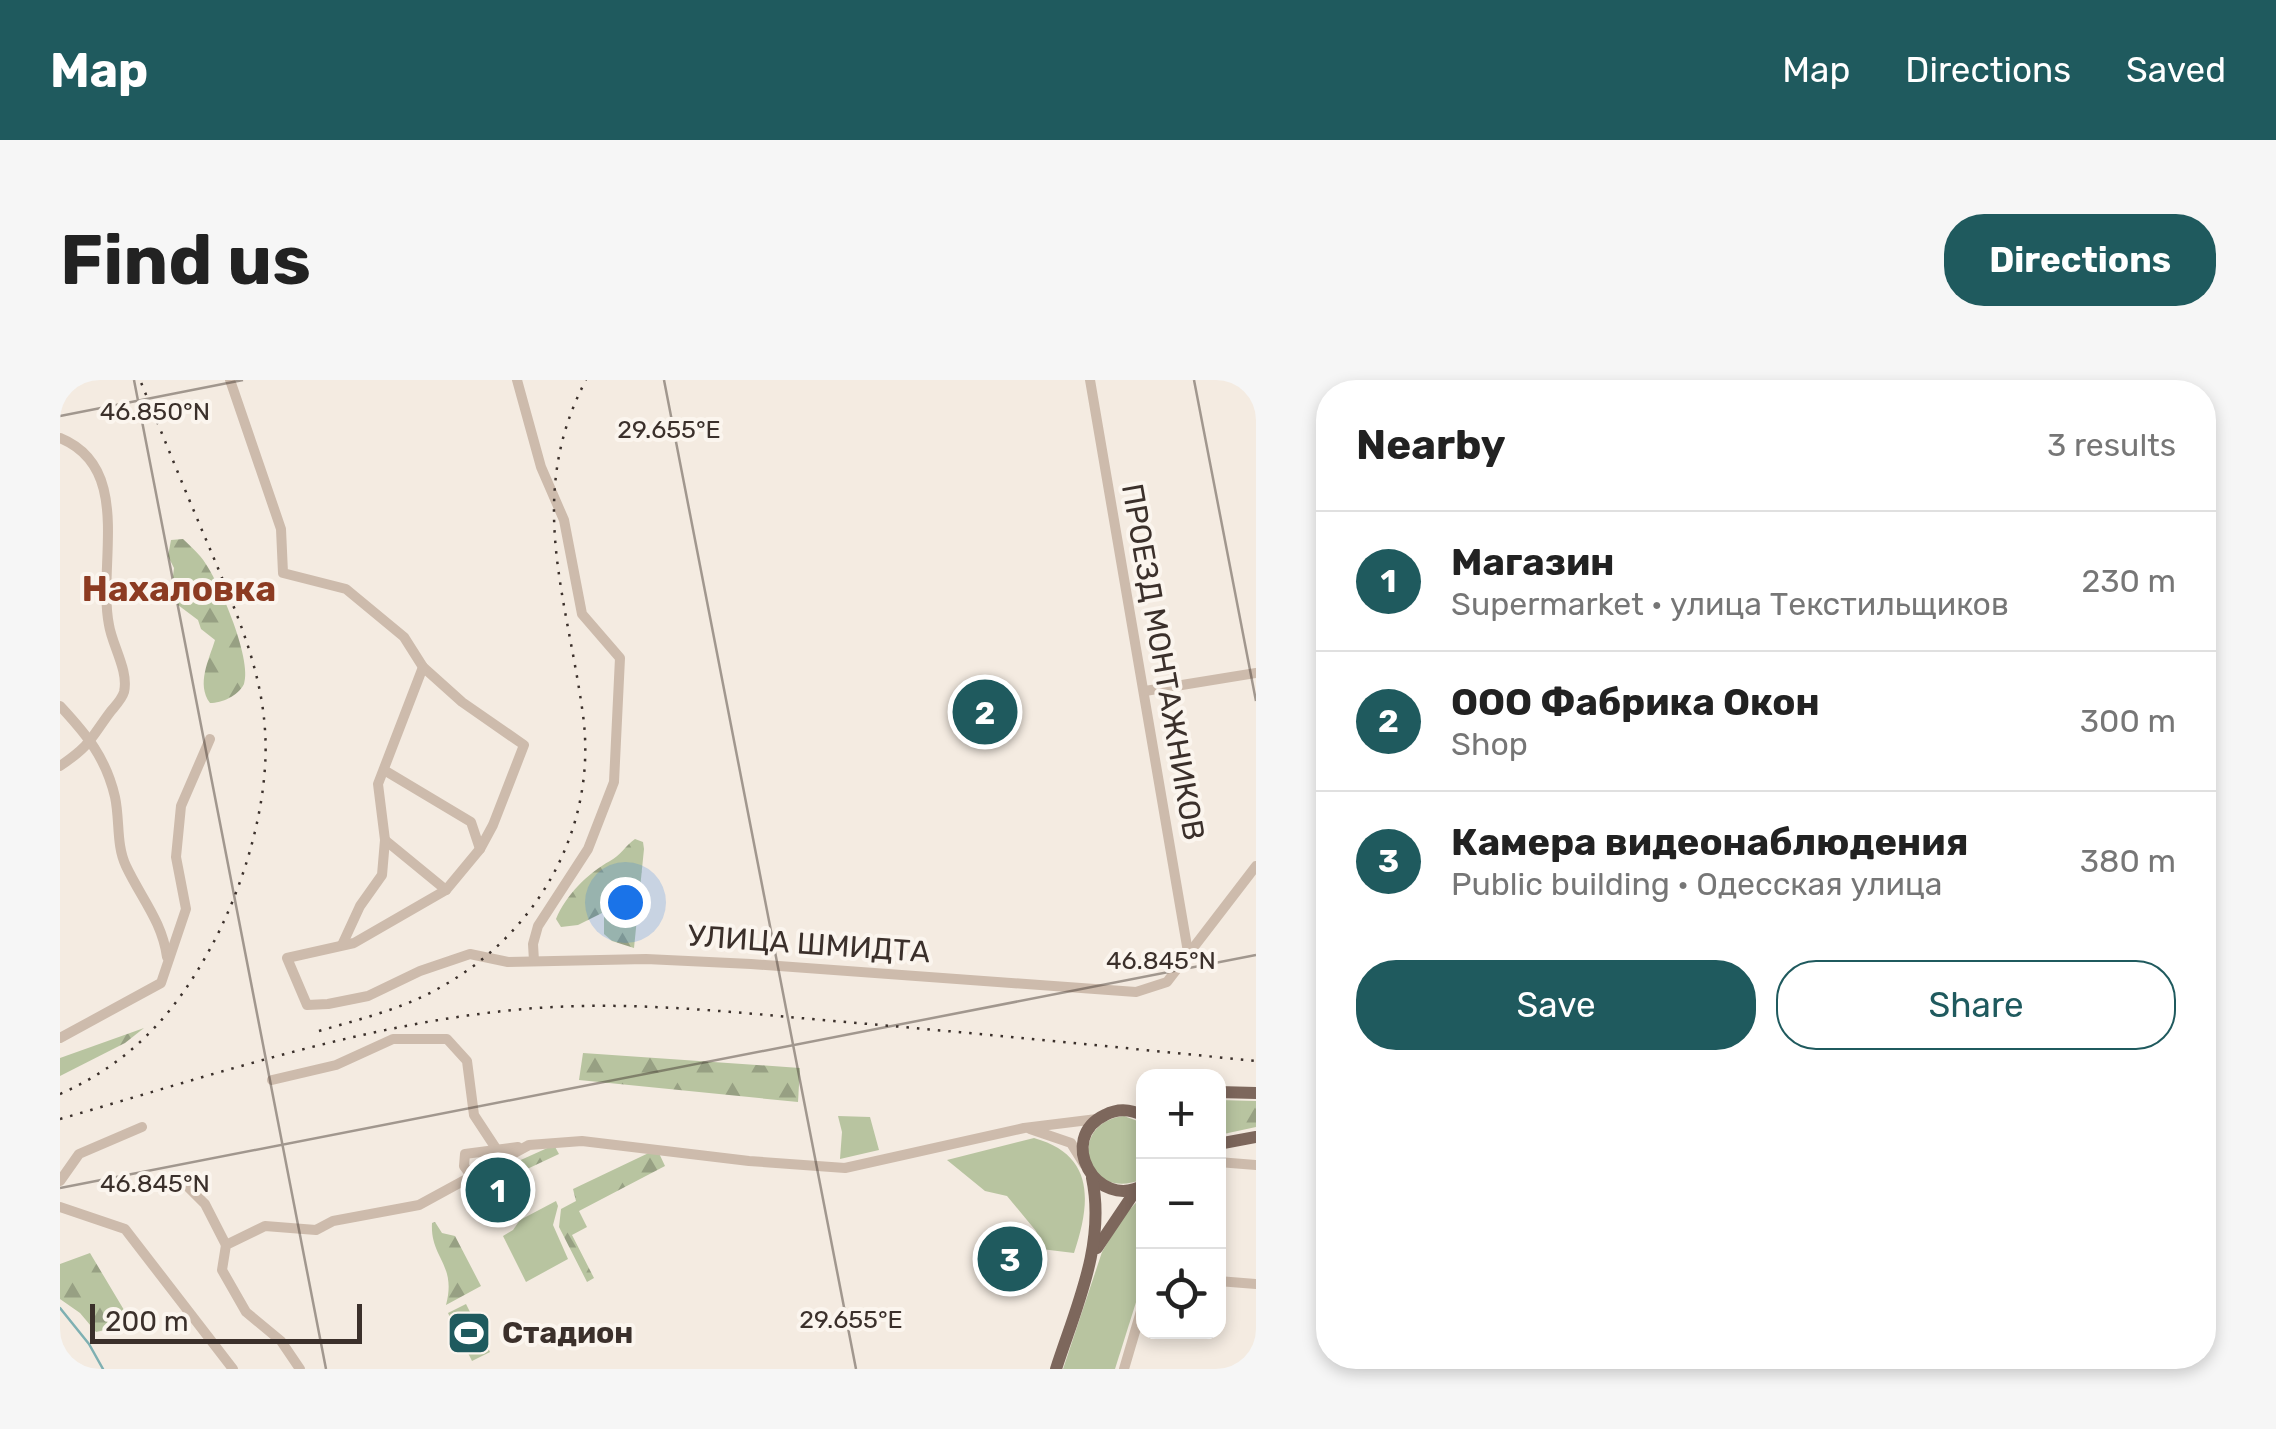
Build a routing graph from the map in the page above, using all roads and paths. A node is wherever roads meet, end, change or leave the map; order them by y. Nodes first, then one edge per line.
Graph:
1 (230, 380) edge
2 (517, 380) edge
3 (1090, 380) edge
4 (60, 438) edge
5 (423, 667) junction
6 (1256, 673) edge
7 (1145, 691) junction
8 (60, 706) edge
9 (210, 739) dead end
10 (93, 741) junction
11 (60, 766) edge
12 (384, 770) junction
13 (384, 840) junction
14 (480, 849) junction
15 (1256, 866) edge
16 (446, 890) junction
17 (342, 944) junction
18 (1188, 952) junction
19 (167, 958) junction
20 (534, 961) junction
21 (60, 1038) edge
22 (272, 1080) dead end
23 (1226, 1092) edge
24 (1256, 1093) edge
25 (1136, 1106) edge
26 (1124, 1110) junction
27 (1136, 1114) edge
28 (1097, 1119) junction
29 (142, 1127) dead end
30 (1024, 1128) junction
31 (1256, 1136) edge
32 (1226, 1142) edge
33 (529, 1146) junction
34 (497, 1150) junction
35 (1226, 1162) edge
36 (1084, 1164) junction
37 (1256, 1164) edge
38 (472, 1176) junction
39 (1092, 1178) junction
40 (60, 1182) edge
41 (185, 1184) dead end
42 (1136, 1188) edge
43 (1136, 1192) edge
44 (60, 1207) edge
45 (226, 1245) junction
46 (1091, 1258) junction
47 (1226, 1282) edge
48 (1256, 1284) edge
49 (1136, 1329) edge
50 (233, 1369) edge
51 (300, 1369) edge
52 (1056, 1369) edge
53 (1124, 1369) edge

1 - 5 street, УЛИЦА ШМИДТА
2 - 20 street
3 - 7 street, ПРОЕЗД МОНТАЖНИКОВ
4 - 10 street
5 - 12 street
5 - 14 street, УЛИЦА ШМИДТА
6 - 7 street
7 - 18 street, ПРОЕЗД МОНТАЖНИКОВ
8 - 10 street
9 - 19 street
10 - 11 street
10 - 19 street
12 - 13 street
12 - 14 street
13 - 16 street
13 - 17 street
14 - 16 street, УЛИЦА ШМИДТА
15 - 18 street, УЛИЦА ШМИДТА
16 - 17 street, УЛИЦА ШМИДТА
17 - 20 street, УЛИЦА ШМИДТА
18 - 20 street, УЛИЦА ШМИДТА
19 - 21 street
22 - 34 street
23 - 24 main road
25 - 26 main road
26 - 27 main road
26 - 28 main road
28 - 30 street
28 - 36 main road
29 - 40 street
30 - 33 street
30 - 36 street
31 - 32 main road
33 - 34 street
33 - 38 street
34 - 38 street
35 - 37 street
36 - 39 main road
38 - 45 street
39 - 42 main road
39 - 46 main road
41 - 45 street
43 - 46 main road
44 - 50 street
45 - 51 street
46 - 52 main road
47 - 48 street
49 - 53 street

